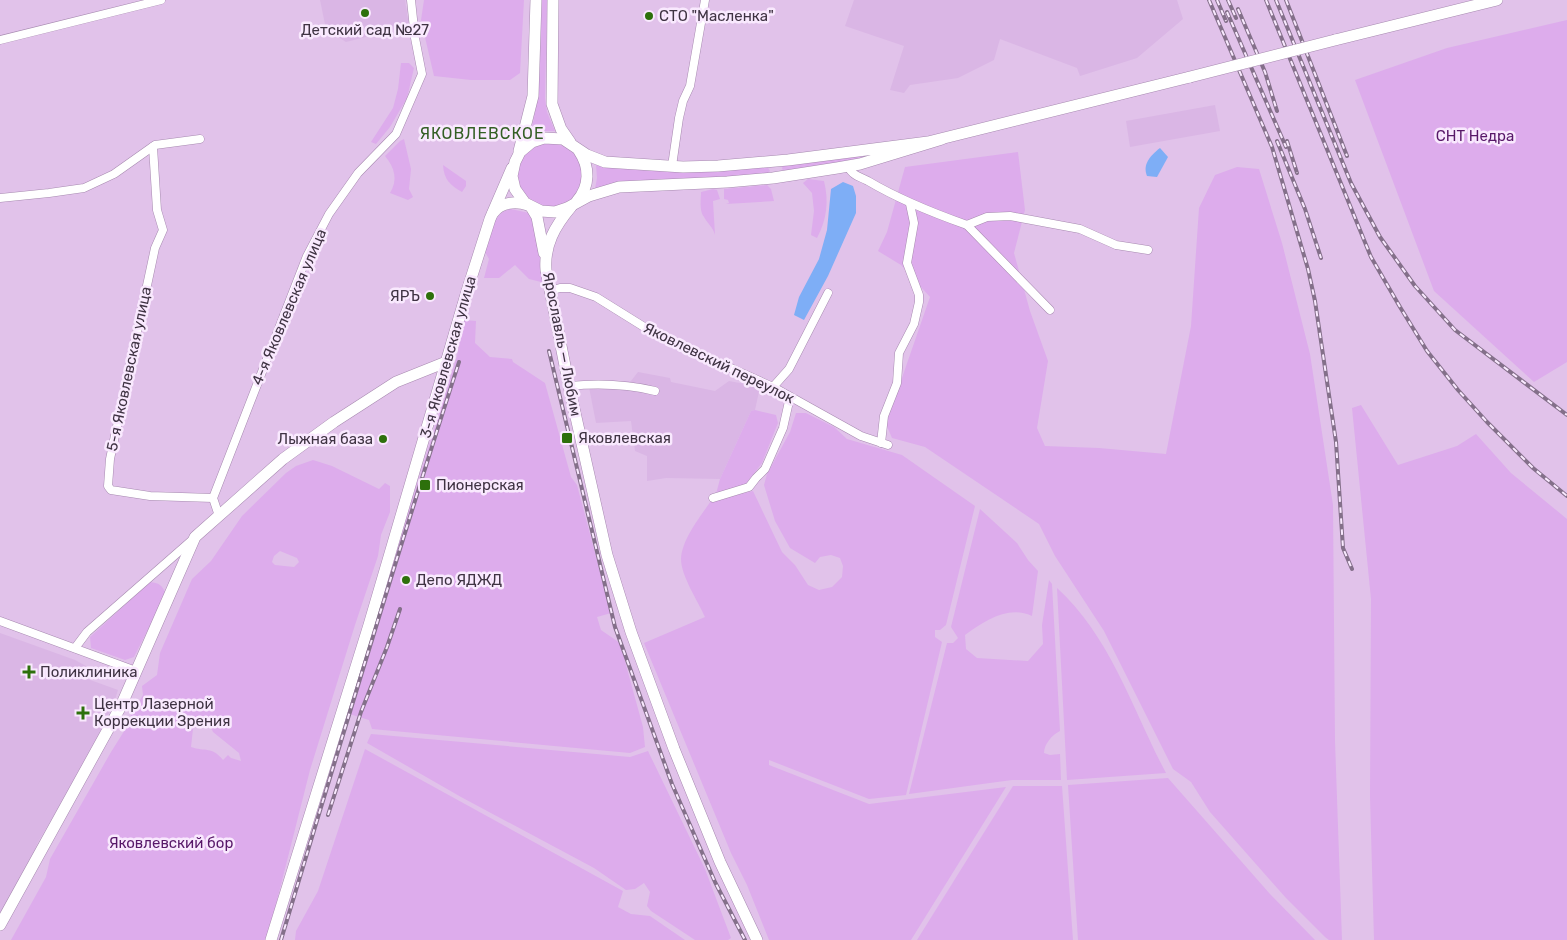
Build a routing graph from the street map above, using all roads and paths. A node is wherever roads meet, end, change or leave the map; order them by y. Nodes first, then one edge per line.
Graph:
1 (161, 0) edge
2 (411, 0) edge
3 (536, 0) edge
4 (553, 0) edge
5 (705, 0) edge
6 (1497, 0) edge
7 (0, 40) edge
8 (200, 139) dead end
9 (942, 139) junction
10 (575, 146) junction
11 (152, 148) junction
12 (516, 160) junction
13 (672, 166) junction
14 (848, 166) junction
15 (0, 198) edge
16 (574, 204) junction
17 (910, 204) junction
18 (529, 206) junction
19 (490, 219) junction
20 (967, 225) junction
21 (1148, 250) dead end
22 (546, 270) junction
23 (550, 291) junction
24 (828, 293) dead end
25 (1050, 310) dead end
26 (446, 362) junction
27 (569, 386) junction
28 (773, 387) junction
29 (655, 392) dead end
30 (790, 397) junction
31 (213, 498) junction
32 (713, 498) dead end
33 (219, 516) junction
34 (195, 537) junction
35 (0, 622) edge
36 (75, 648) junction
37 (136, 670) junction
38 (0, 925) edge
39 (271, 940) edge
40 (757, 940) edge

1 - 7 street
2 - 31 street, 4-я Яковлевская улица
3 - 12 main road
4 - 10 main road
5 - 13 street
6 - 9 main road, bridge
8 - 11 street
9 - 13 main road
9 - 14 main road
10 - 12 main road
10 - 13 main road
10 - 16 main road
11 - 15 street
11 - 31 street, 5-я Яковлевская улица
12 - 18 main road
12 - 19 main road, 3-я Яковлевская улица
14 - 16 main road
14 - 17 street
16 - 18 main road
16 - 22 main road, Ярославль — Любим
17 - 20 street
17 - 30 street, Яковлевский переулок
18 - 19 main road
18 - 22 main road
19 - 26 main road, 3-я Яковлевская улица
20 - 21 street
20 - 25 street
22 - 23 main road, Ярославль — Любим
23 - 27 main road, Ярославль — Любим
23 - 28 street, Яковлевский переулок
24 - 28 street
26 - 33 main road
26 - 39 main road, 3-я Яковлевская улица
27 - 29 street
27 - 40 main road, Ярославль — Любим
28 - 30 street, Яковлевский переулок
30 - 32 street
31 - 33 street
33 - 34 main road
34 - 36 street
34 - 37 main road
35 - 36 street
36 - 37 street
37 - 38 main road

